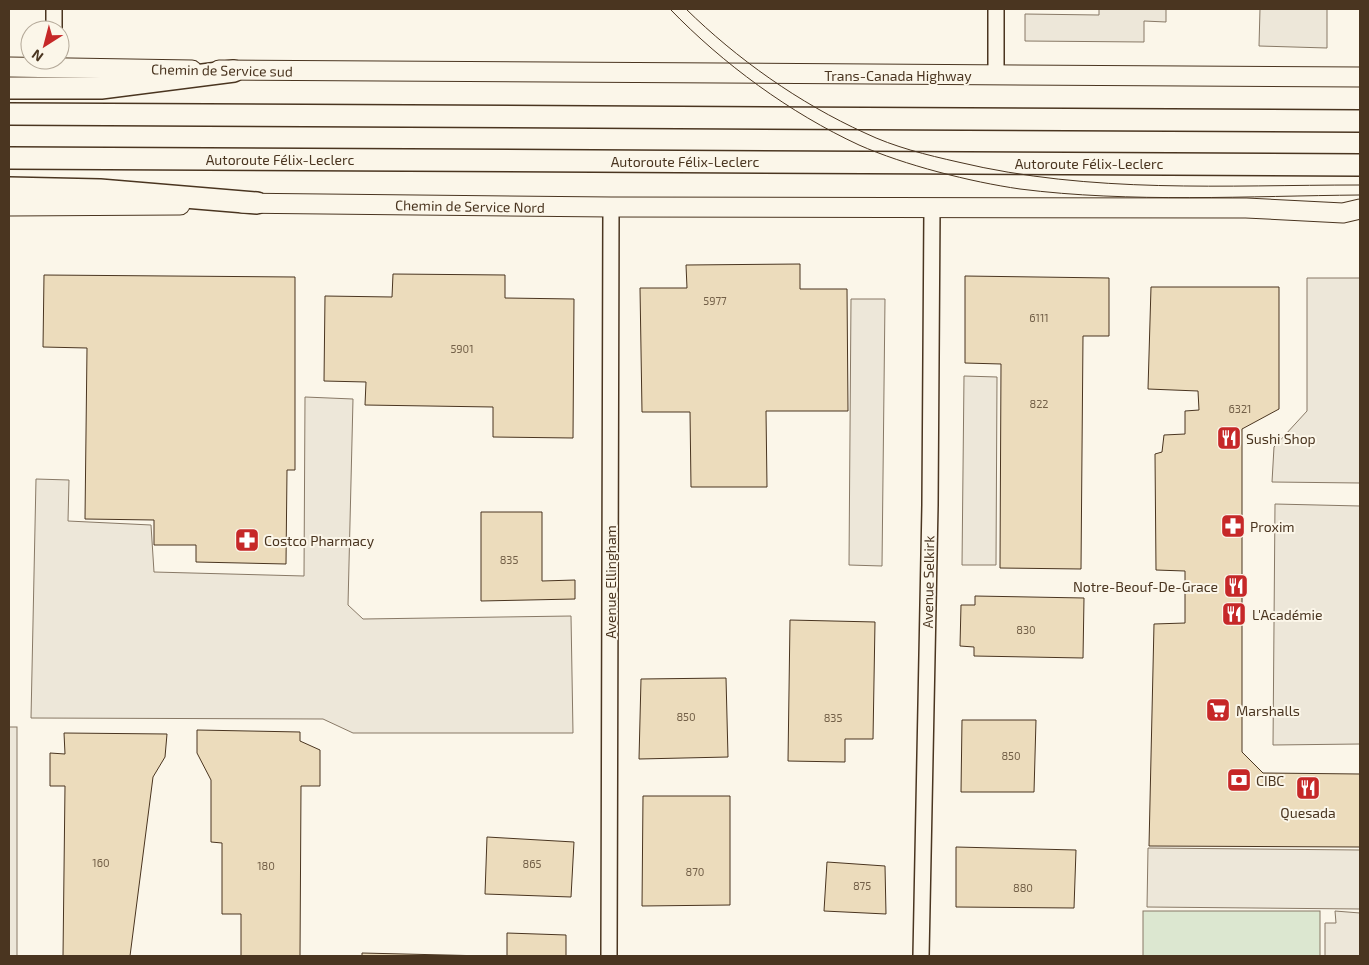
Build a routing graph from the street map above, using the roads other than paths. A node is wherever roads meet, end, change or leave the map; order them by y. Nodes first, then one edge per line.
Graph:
1 (996, 9) edge
2 (70, 64) edge
3 (234, 71) junction
4 (996, 75) junction
5 (1360, 77) edge
6 (9, 88) edge
7 (9, 114) edge
8 (1360, 121) edge
9 (9, 158) edge
10 (1360, 165) edge
11 (9, 188) edge
12 (257, 203) junction
13 (9, 206) edge
14 (611, 208) junction
15 (932, 209) junction
16 (1355, 213) edge
17 (609, 956) edge
18 (921, 956) edge

1 - 4 street
2 - 3 main road, Chemin de Service sud
3 - 4 main road, Chemin de Service sud
3 - 6 highway
4 - 5 main road
7 - 8 highway
9 - 10 highway, Autoroute Félix-Leclerc
11 - 12 highway
12 - 13 main road, Chemin de Service Nord
12 - 14 main road, Chemin de Service Nord
14 - 15 main road, Chemin de Service Nord
14 - 17 street, Avenue Ellingham
15 - 16 main road
15 - 18 street, Avenue Selkirk

